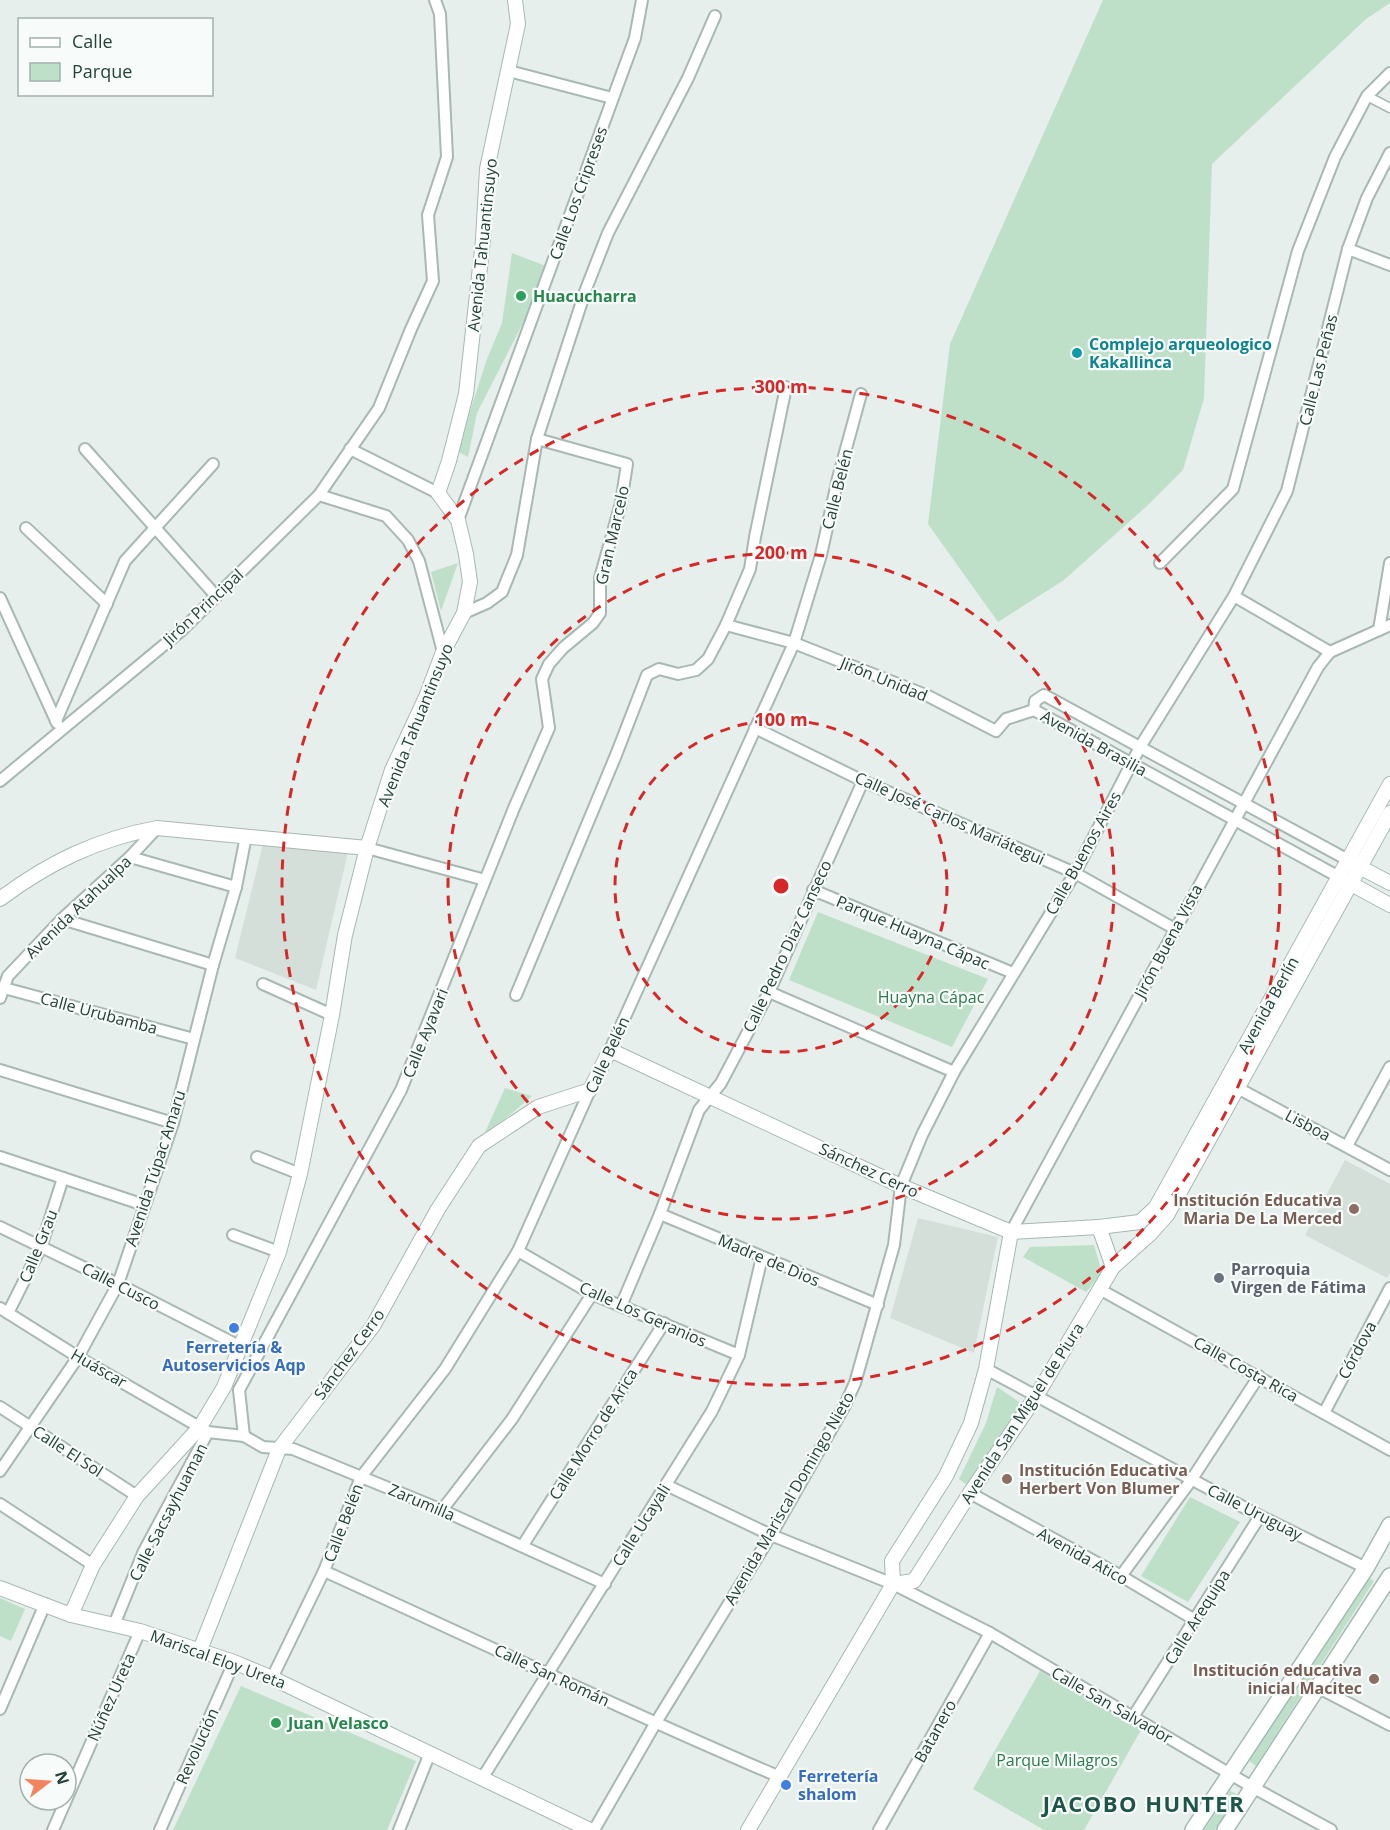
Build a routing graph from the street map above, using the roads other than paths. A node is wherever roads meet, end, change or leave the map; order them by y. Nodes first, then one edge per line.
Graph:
1 (435, 0) edge
2 (515, 0) edge
3 (642, 0) edge
4 (715, 16) dead end
5 (509, 71) junction
6 (1390, 73) edge
7 (1367, 96) junction
8 (612, 98) junction
9 (1390, 108) edge
10 (1390, 153) edge
11 (1348, 249) junction
12 (1390, 265) edge
13 (786, 387) dead end
14 (861, 394) dead end
15 (537, 439) junction
16 (85, 449) dead end
17 (350, 449) junction
18 (213, 464) dead end
19 (1287, 491) joint
20 (438, 493) junction
21 (319, 495) junction
22 (458, 520) junction
23 (156, 527) junction
24 (26, 528) dead end
25 (1160, 563) dead end
26 (1390, 563) edge
27 (216, 596) junction
28 (0, 598) edge
29 (1239, 599) dead end
30 (107, 604) junction
31 (464, 613) junction
32 (726, 625) junction
33 (1390, 625) edge
34 (1379, 630) junction
35 (794, 643) junction
36 (443, 652) junction
37 (1330, 652) junction
38 (555, 658) joint
39 (1034, 710) junction
40 (58, 726) junction
41 (755, 728) junction
42 (1140, 747) junction
43 (1132, 764) junction
44 (0, 781) edge
45 (863, 781) junction
46 (1390, 784) edge
47 (1243, 803) junction
48 (1390, 813) edge
49 (1234, 819) junction
50 (157, 828) junction
51 (246, 836) junction
52 (367, 848) junction
53 (130, 857) junction
54 (1354, 864) junction
55 (1075, 873) junction
56 (485, 880) junction
57 (1345, 880) junction
58 (1390, 883) edge
59 (236, 887) junction
60 (813, 890) junction
61 (0, 899) edge
62 (1390, 905) edge
63 (62, 919) junction
64 (1175, 929) junction
65 (213, 965) junction
66 (1013, 974) junction
67 (263, 984) dead end
68 (769, 992) junction
69 (2, 993) edge
70 (516, 995) dead end
71 (332, 1016) junction
72 (194, 1039) junction
73 (610, 1050) junction
74 (1390, 1067) edge
75 (0, 1070) edge
76 (954, 1072) junction
77 (1232, 1085) junction
78 (590, 1090) junction
79 (710, 1096) junction
80 (173, 1123) junction
81 (1347, 1146) junction
82 (0, 1157) edge
83 (257, 1157) dead end
84 (1390, 1170) edge
85 (300, 1174) junction
86 (63, 1178) junction
87 (901, 1186) junction
88 (144, 1205) junction
89 (660, 1214) junction
90 (1140, 1222) junction
91 (0, 1227) edge
92 (1099, 1227) junction
93 (1011, 1232) junction
94 (1150, 1234) junction
95 (233, 1235) dead end
96 (41, 1247) junction
97 (518, 1251) junction
98 (279, 1252) junction
99 (762, 1257) junction
100 (1113, 1267) junction
101 (118, 1284) junction
102 (1390, 1288) edge
103 (1101, 1290) junction
104 (592, 1294) junction
105 (878, 1305) junction
106 (621, 1306) junction
107 (4, 1310) edge
108 (664, 1323) junction
109 (241, 1347) junction
110 (738, 1355) junction
111 (78, 1357) junction
112 (987, 1369) junction
113 (1259, 1376) junction
114 (224, 1387) junction
115 (239, 1390) junction
116 (1036, 1395) junction
117 (0, 1407) edge
118 (1324, 1413) junction
119 (30, 1427) junction
120 (204, 1429) junction
121 (244, 1437) junction
122 (279, 1449) junction
123 (1390, 1450) edge
124 (0, 1471) edge
125 (361, 1477) junction
126 (1192, 1479) junction
127 (666, 1485) junction
128 (970, 1493) junction
129 (137, 1496) junction
130 (0, 1504) edge
131 (442, 1510) junction
132 (1260, 1516) junction
133 (1390, 1525) edge
134 (771, 1535) junction
135 (523, 1545) junction
136 (93, 1565) junction
137 (1366, 1569) junction
138 (324, 1571) junction
139 (1121, 1576) junction
140 (1389, 1581) edge
141 (605, 1584) junction
142 (892, 1584) junction
143 (0, 1588) edge
144 (45, 1604) junction
145 (71, 1615) junction
146 (1195, 1620) junction
147 (114, 1625) junction
148 (140, 1631) junction
149 (990, 1633) junction
150 (200, 1650) junction
151 (234, 1662) junction
152 (549, 1673) junction
153 (272, 1678) junction
154 (1319, 1688) junction
155 (0, 1709) edge
156 (1133, 1718) junction
157 (655, 1724) junction
158 (1390, 1725) edge
159 (430, 1752) junction
160 (1230, 1774) junction
161 (483, 1777) junction
162 (780, 1777) junction
163 (1254, 1788) junction
164 (53, 1830) edge
165 (160, 1830) edge
166 (399, 1830) edge
167 (592, 1830) edge
168 (748, 1830) edge
169 (879, 1830) edge
170 (1193, 1830) edge
171 (1225, 1830) edge
172 (1331, 1830) edge

1 - 17 street, Jirón Principal
2 - 5 street, Avenida Tahuantinsuyo
3 - 8 street, Calle Los Cripreses
4 - 15 street
5 - 8 street
5 - 20 street, Avenida Tahuantinsuyo
6 - 7 street
7 - 9 street
7 - 25 street
8 - 22 street, Calle Los Cripreses
10 - 11 street, Calle Las Peñas
11 - 12 street
11 - 19 street, Calle Las Peñas
13 - 32 street
14 - 35 street, Calle Belén
15 - 31 street
15 - 38 street, Gran Marcelo
16 - 23 street
17 - 20 street
17 - 21 street, Jirón Principal
18 - 23 street
19 - 42 street, Calle Buenos Aires
20 - 22 street, Avenida Tahuantinsuyo
21 - 27 street, Jirón Principal
21 - 36 street
22 - 31 street, Avenida Tahuantinsuyo
23 - 27 street
23 - 30 street
24 - 30 street
26 - 34 street
27 - 40 street, Jirón Principal
28 - 40 street
29 - 37 street
30 - 40 street
31 - 36 street, Avenida Tahuantinsuyo
32 - 35 street, Jirón Unidad
32 - 70 street
33 - 34 street
34 - 37 street
35 - 39 street, Jirón Unidad
35 - 41 street, Calle Belén
36 - 52 street, Avenida Tahuantinsuyo
37 - 47 street, Jirón Buena Vista
38 - 56 street, Calle Ayavari
39 - 42 street, Avenida Brasilia
39 - 43 street, Avenida Brasilia
40 - 44 street, Jirón Principal
41 - 45 street, Calle José Carlos Mariátegui
41 - 73 street, Calle Belén
42 - 43 street, Calle Buenos Aires
42 - 47 street, Avenida Brasilia
43 - 49 street, Avenida Brasilia
43 - 55 street, Calle Buenos Aires
45 - 55 street, Calle José Carlos Mariátegui
45 - 60 street, Calle Pedro Diaz Canseco
46 - 54 street, Avenida Berlín
47 - 49 street, Jirón Buena Vista
47 - 54 street, Avenida Brasilia
48 - 54 street, Avenida Berlín
49 - 57 street, Avenida Brasilia
49 - 64 street, Jirón Buena Vista
50 - 51 street, Avenida Atahualpa
50 - 53 street, Avenida Atahualpa
50 - 61 street, Avenida Atahualpa
51 - 52 street, Avenida Atahualpa
51 - 59 street, Avenida Túpac Amaru
52 - 56 street
52 - 71 street, Avenida Tahuantinsuyo
53 - 59 street
53 - 63 street, Avenida Atahualpa
54 - 57 street, Avenida Berlín
54 - 58 street, Avenida Brasilia
55 - 64 street, Calle José Carlos Mariátegui
55 - 66 street, Calle Buenos Aires
56 - 115 street, Calle Ayavari
57 - 62 street, Avenida Brasilia
57 - 77 street, Avenida Berlín
59 - 65 street, Avenida Túpac Amaru
60 - 66 street, Parque Huayna Cápac
60 - 68 street, Calle Pedro Diaz Canseco
63 - 65 street
63 - 69 street, Avenida Atahualpa
64 - 93 street, Jirón Buena Vista
65 - 72 street, Avenida Túpac Amaru
66 - 76 street, Calle Buenos Aires
67 - 71 street
68 - 76 street
68 - 79 street, Calle Pedro Diaz Canseco
69 - 72 street, Calle Urubamba
71 - 85 street, Avenida Tahuantinsuyo
72 - 80 street, Avenida Túpac Amaru
73 - 78 street, Calle Belén
73 - 79 street, Sánchez Cerro
74 - 81 street
75 - 80 street
76 - 87 street, Calle Buenos Aires
77 - 81 street, Lisboa
77 - 90 street, Avenida Berlín
77 - 94 street, Avenida Berlín
78 - 97 street, Calle Belén
78 - 122 street, Sánchez Cerro
79 - 87 street, Sánchez Cerro
79 - 89 street, Calle Pedro Diaz Canseco
80 - 88 street, Avenida Túpac Amaru
81 - 84 street, Lisboa
82 - 86 street
83 - 85 street
85 - 98 street, Avenida Tahuantinsuyo
86 - 88 street
86 - 96 street, Calle Grau
87 - 93 street, Sánchez Cerro
87 - 105 street, Avenida Mariscal Domingo Nieto
88 - 101 street, Avenida Túpac Amaru
89 - 99 street, Madre de Dios
89 - 106 street, Calle Pedro Diaz Canseco
90 - 92 street, Sánchez Cerro
90 - 94 street
91 - 96 street, Calle Cusco
92 - 93 street, Sánchez Cerro
92 - 100 street
93 - 112 street, Avenida San Miguel de Piura
94 - 100 street, Avenida San Miguel de Piura
95 - 98 street
96 - 101 street, Calle Cusco
96 - 107 street, Calle Grau
97 - 104 street, Calle Los Geranios
97 - 125 street, Calle Belén
98 - 109 street, Avenida Tahuantinsuyo
99 - 105 street, Madre de Dios
99 - 110 street, Calle Ucayali
100 - 103 street, Avenida San Miguel de Piura
101 - 109 street, Calle Cusco
101 - 111 street, Avenida Túpac Amaru
102 - 118 street, Córdova
103 - 113 street, Calle Costa Rica
103 - 116 street, Avenida San Miguel de Piura
104 - 106 street, Calle Los Geranios
104 - 131 street
105 - 134 street, Avenida Mariscal Domingo Nieto
106 - 108 street, Calle Los Geranios
107 - 111 street, Huáscar
108 - 110 street, Calle Los Geranios
108 - 135 street, Calle Morro de Arica
109 - 114 street, Avenida Tahuantinsuyo
110 - 127 street, Calle Ucayali
111 - 119 street, Avenida Túpac Amaru
111 - 120 street, Huáscar
112 - 116 street, Calle Uruguay
112 - 142 street, Avenida San Miguel de Piura
113 - 118 street, Calle Costa Rica
113 - 126 street
114 - 115 street
114 - 120 street, Avenida Tahuantinsuyo
115 - 121 street
116 - 126 street, Calle Uruguay
116 - 128 street, Avenida San Miguel de Piura
117 - 119 street, Calle El Sol
118 - 123 street, Calle Costa Rica
119 - 124 street, Avenida Túpac Amaru
119 - 129 street, Calle El Sol
120 - 121 street, Zarumilla
120 - 129 street, Avenida Tahuantinsuyo
120 - 147 street, Calle Sacsayhuaman
121 - 122 street, Zarumilla
122 - 125 street, Zarumilla
122 - 150 street, Sánchez Cerro
125 - 131 street, Zarumilla
125 - 138 street, Calle Belén
126 - 132 street, Calle Uruguay
126 - 139 street
127 - 134 street, Calle San Salvador
127 - 141 street, Calle Ucayali
128 - 139 street, Avenida Atico
128 - 142 street, Avenida San Miguel de Piura
129 - 136 street, Avenida Tahuantinsuyo
130 - 136 street
131 - 135 street, Zarumilla
132 - 137 street, Calle Uruguay
132 - 146 street, Calle Arequipa
133 - 137 main road
134 - 142 street, Calle San Salvador
134 - 157 street, Avenida Mariscal Domingo Nieto
135 - 141 street, Zarumilla
136 - 145 street, Avenida Tahuantinsuyo
137 - 160 main road
138 - 152 street, Calle San Román
138 - 153 street, Calle Belén
139 - 146 street, Avenida Atico
140 - 154 main road
141 - 152 street, Calle Ucayali
142 - 149 street, Calle San Salvador
142 - 162 street, Avenida San Miguel de Piura
143 - 144 street, Mariscal Eloy Ureta
144 - 145 street, Mariscal Eloy Ureta
144 - 155 street
145 - 147 street, Mariscal Eloy Ureta
146 - 156 street, Calle Arequipa
147 - 148 street, Mariscal Eloy Ureta
148 - 150 street, Mariscal Eloy Ureta
148 - 164 street, Núñez Ureta
149 - 156 street, Calle San Salvador
149 - 169 street, Batanero
150 - 151 street, Mariscal Eloy Ureta
151 - 153 street, Mariscal Eloy Ureta
151 - 165 street, Revolución
152 - 157 street, Calle San Román
152 - 161 street, Calle Ucayali
153 - 159 street, Mariscal Eloy Ureta
154 - 158 street
154 - 163 main road
156 - 160 street, Calle San Salvador
157 - 162 street, Calle San Román
157 - 167 street, Avenida Mariscal Domingo Nieto
159 - 161 street, Mariscal Eloy Ureta
159 - 166 street
160 - 163 street, Calle San Salvador
160 - 170 main road
161 - 167 street, Mariscal Eloy Ureta
162 - 168 street, Avenida San Miguel de Piura
163 - 171 main road
163 - 172 street, Calle San Salvador

